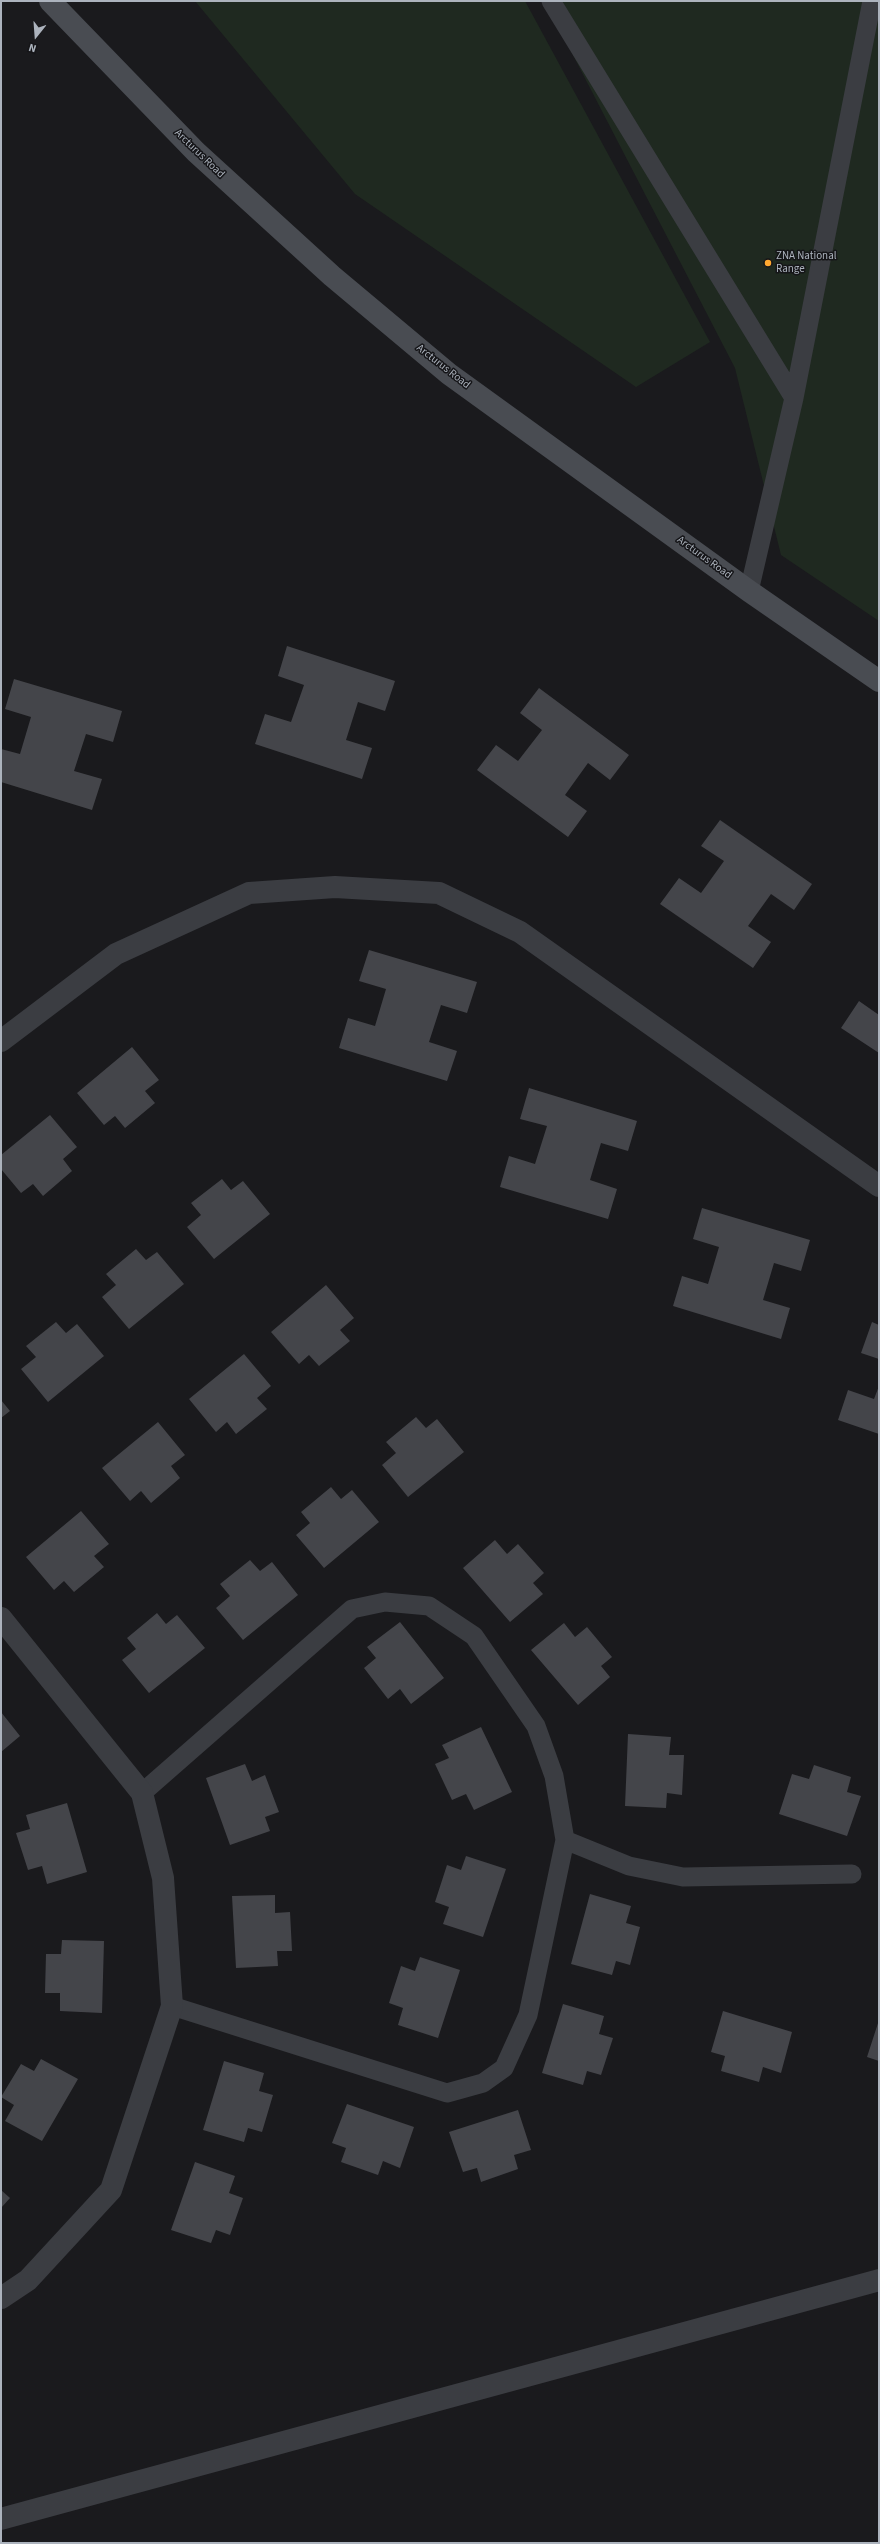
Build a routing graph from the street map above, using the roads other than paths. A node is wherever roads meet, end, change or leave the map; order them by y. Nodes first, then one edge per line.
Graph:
1 (50, 1) edge
2 (551, 1) edge
3 (872, 1) edge
4 (794, 398) junction
5 (749, 591) junction
6 (879, 680) edge
7 (2, 1038) edge
8 (879, 1186) edge
9 (1, 1618) edge
10 (142, 1793) junction
11 (565, 1840) junction
12 (852, 1874) dead end
13 (172, 2006) junction
14 (879, 2280) edge
15 (1, 2298) edge
16 (1, 2519) edge

1 - 5 main road, Arcturus Road
2 - 4 lane
3 - 4 lane
4 - 5 lane
5 - 6 main road, Arcturus Road
7 - 8 street
9 - 10 street
10 - 11 lane
10 - 13 street
11 - 12 lane
11 - 13 lane
13 - 15 street
14 - 16 street

